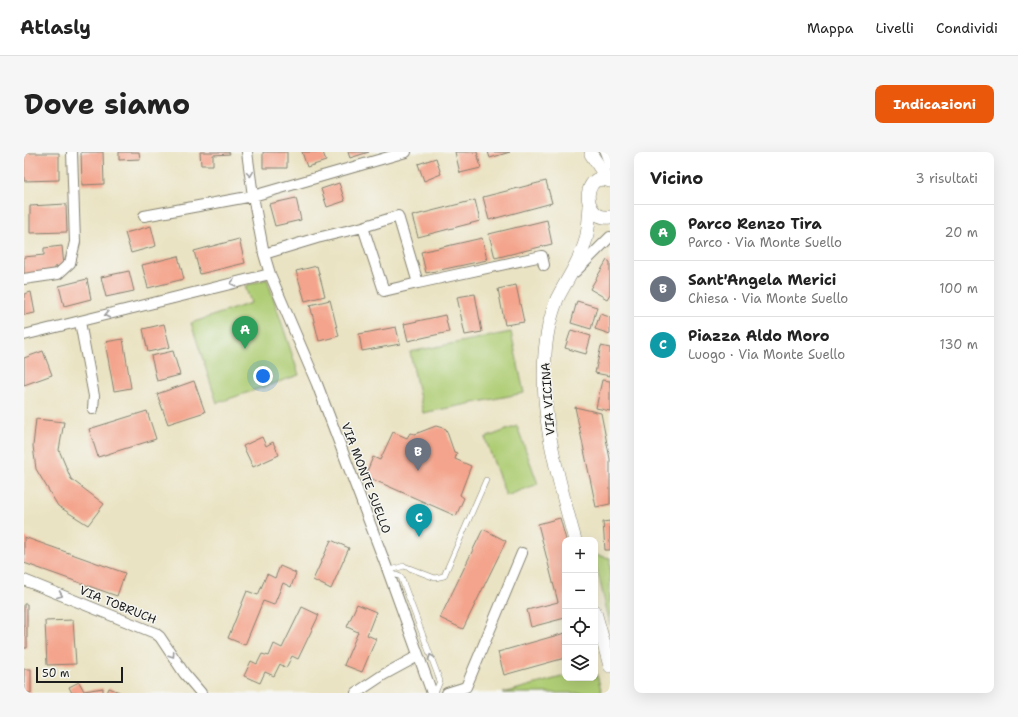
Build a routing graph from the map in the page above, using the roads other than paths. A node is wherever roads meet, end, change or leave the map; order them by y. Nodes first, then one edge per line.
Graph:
1 (72, 152) edge
2 (247, 152) edge
3 (406, 152) edge
4 (604, 152) edge
5 (591, 153) edge
6 (610, 165) edge
7 (609, 181) edge
8 (593, 182) junction
9 (253, 196) junction
10 (590, 206) junction
11 (144, 216) dead end
12 (607, 217) edge
13 (363, 227) junction
14 (610, 237) edge
15 (586, 239) junction
16 (264, 254) junction
17 (544, 265) dead end
18 (270, 274) junction
19 (24, 279) edge
20 (568, 279) junction
21 (418, 283) junction
22 (80, 322) junction
23 (24, 335) edge
24 (93, 409) dead end
25 (486, 480) dead end
26 (574, 537) edge
27 (522, 553) dead end
28 (388, 571) junction
29 (24, 580) edge
30 (598, 623) edge
31 (418, 656) junction
32 (610, 666) edge
33 (201, 693) edge
34 (356, 693) edge
35 (432, 693) edge
36 (435, 693) edge
37 (447, 693) edge

1 - 19 street
2 -> 9 street, VIA MONTE SUELLO
3 - 9 street
4 - 6 street
5 - 7 street
5 - 8 street, VIA VICINA
7 - 8 street
8 - 10 street, VIA VICINA
9 - 11 street
9 - 16 street, VIA MONTE SUELLO
10 - 12 street
10 - 15 street, VIA VICINA
12 - 15 street, VIA VICINA
13 - 16 street
13 - 21 street
13 - 21 street
14 - 20 street
15 - 20 street, VIA VICINA
16 - 18 street, VIA MONTE SUELLO
17 - 21 street
18 -> 22 street
18 - 28 street, VIA MONTE SUELLO
20 - 26 street, VIA VICINA
22 - 23 street
22 - 24 street
25 - 28 lane
27 - 37 street
28 - 31 street, VIA MONTE SUELLO
36 -> 28 lane
29 -> 33 street, VIA TOBRUCH
30 - 32 street
31 - 34 street
31 - 35 street, VIA MONTE SUELLO

